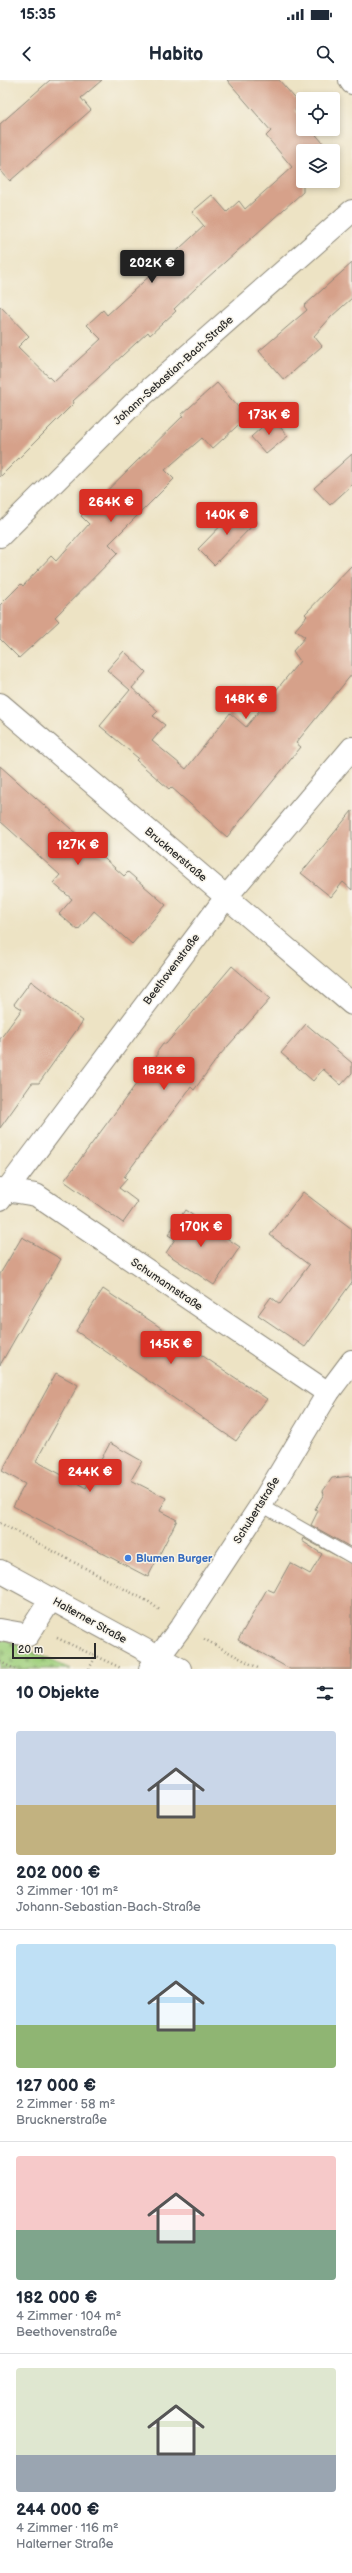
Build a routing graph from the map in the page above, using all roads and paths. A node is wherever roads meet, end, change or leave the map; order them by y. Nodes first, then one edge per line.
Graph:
1 (350, 80) edge
2 (352, 83) edge
3 (352, 211) edge
4 (0, 536) edge
5 (0, 704) edge
6 (352, 748) edge
7 (226, 896) junction
8 (352, 1004) edge
9 (2, 1193) edge
10 (352, 1361) edge
11 (328, 1393) junction
12 (261, 1505) junction
13 (0, 1523) edge
14 (352, 1557) edge
15 (0, 1571) edge
16 (51, 1599) junction
17 (33, 1627) junction
18 (181, 1627) junction
19 (0, 1630) edge
20 (0, 1662) edge
21 (154, 1663) edge
22 (15, 1669) edge
23 (123, 1669) edge
24 (180, 1669) edge
25 (260, 1669) edge

1 - 2 street
3 - 4 street, Johann-Sebastian-Bach-Straße
5 - 7 street, Brucknerstraße
6 - 7 street, Beethovenstraße
7 - 8 street, Brucknerstraße
7 - 9 street, Beethovenstraße
9 - 11 street, Schumannstraße
10 - 11 street, Schubertstraße
11 - 12 street, Schubertstraße
12 - 14 lane
12 - 18 street, Schubertstraße
13 - 18 path
15 - 16 street, Halterner Straße
16 - 17 street
16 - 21 street, Halterner Straße
17 - 19 street
17 - 23 path
18 - 21 street, Schubertstraße
18 - 25 path
20 - 22 path
21 - 24 street, Halterner Straße

